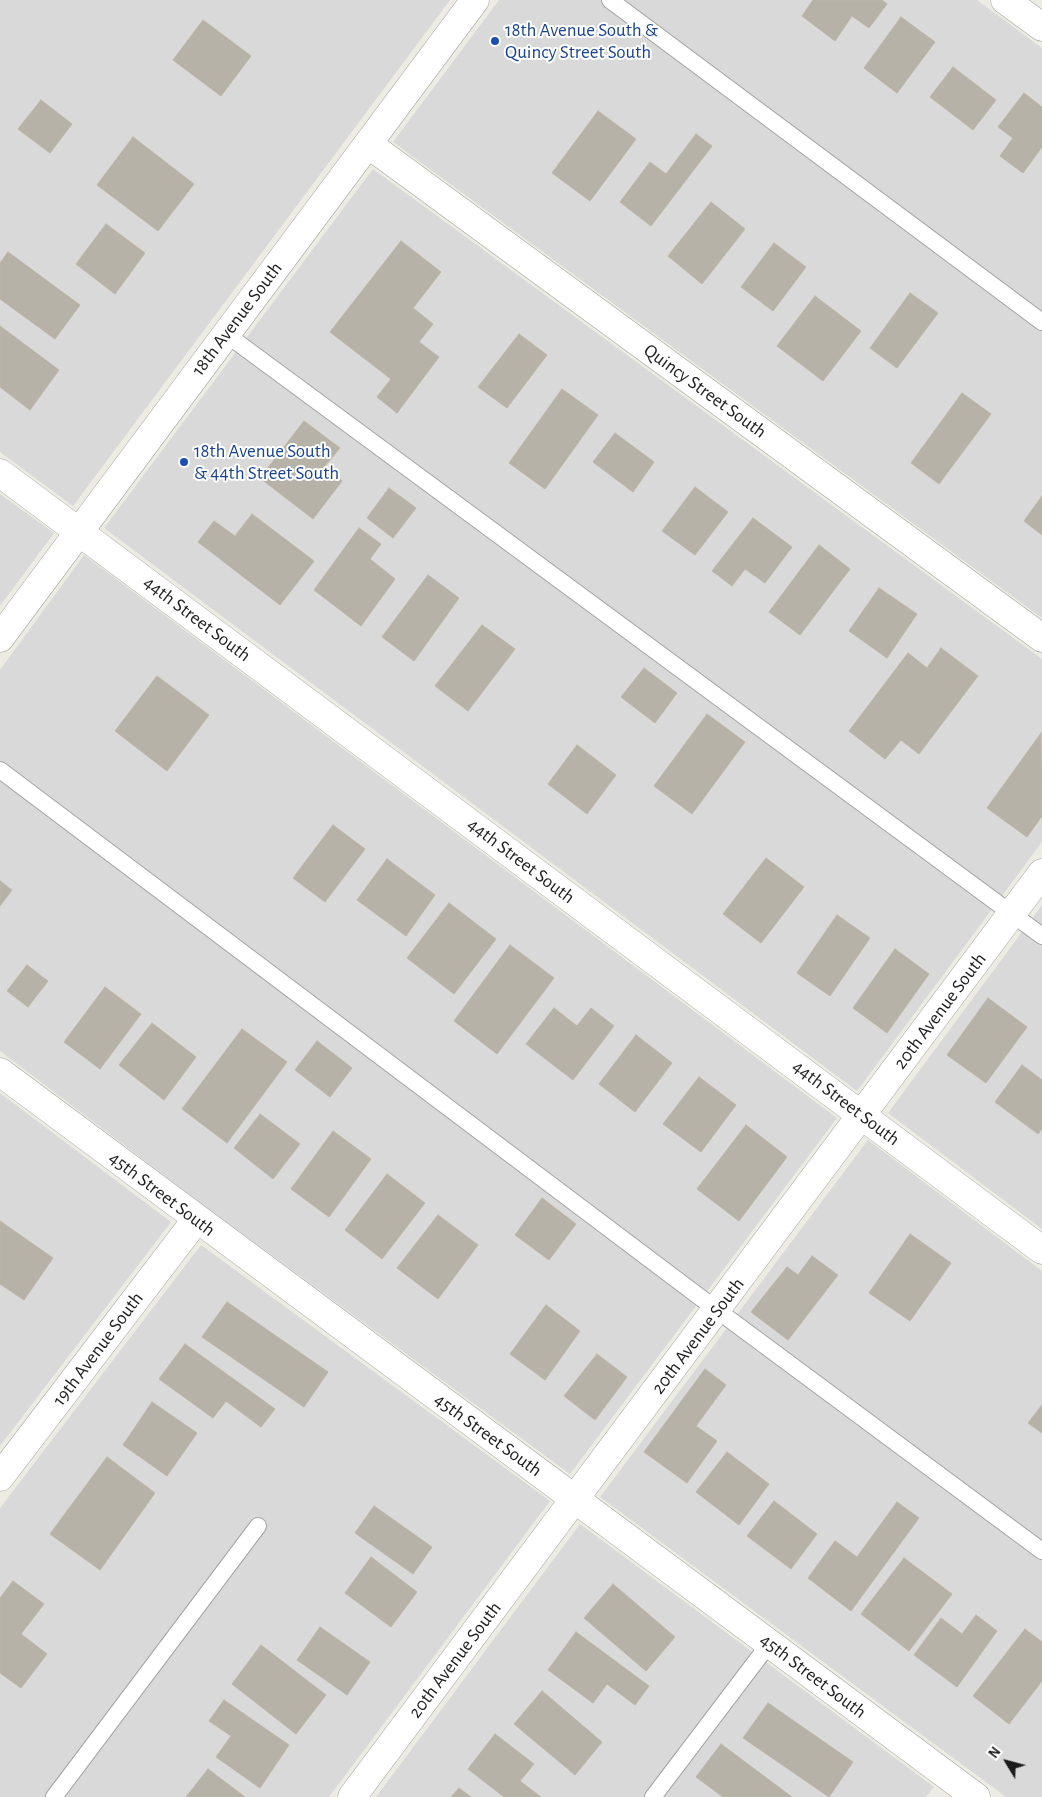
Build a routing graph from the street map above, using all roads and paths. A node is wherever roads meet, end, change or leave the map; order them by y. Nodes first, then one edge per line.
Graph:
1 (475, 0) edge
2 (610, 0) edge
3 (1005, 0) edge
4 (1042, 27) edge
5 (368, 144) junction
6 (1042, 322) edge
7 (226, 334) junction
8 (0, 473) edge
9 (79, 530) junction
10 (0, 638) edge
11 (1042, 638) edge
12 (0, 770) edge
13 (1042, 873) edge
14 (1012, 914) junction
15 (1042, 936) edge
16 (2, 1079) edge
17 (862, 1116) junction
18 (196, 1220) junction
19 (1042, 1250) edge
20 (717, 1310) junction
21 (0, 1477) edge
22 (575, 1499) junction
23 (258, 1526) dead end
24 (1042, 1551) edge
25 (769, 1644) junction
26 (962, 1793) edge
27 (54, 1797) edge
28 (352, 1797) edge
29 (653, 1797) edge

1 - 5 street, 18th Avenue South
2 - 6 lane
3 - 4 street
5 - 7 street, 18th Avenue South
5 - 11 street, Quincy Street South
7 - 9 street, 18th Avenue South
7 - 14 lane
8 - 9 street, 44th Street South
9 - 10 street, 18th Avenue South
9 - 17 street, 44th Street South
12 - 20 lane
13 - 14 street, 20th Avenue South
14 - 15 lane
14 - 17 street, 20th Avenue South
16 - 18 street, 45th Street South
17 - 19 street, 44th Street South
17 - 20 street, 20th Avenue South
18 - 21 street, 19th Avenue South
18 - 22 street, 45th Street South
20 - 22 street, 20th Avenue South
20 - 24 lane
22 - 25 street, 45th Street South
22 - 28 street, 20th Avenue South
23 - 27 lane
25 - 26 street, 45th Street South
25 - 29 lane

